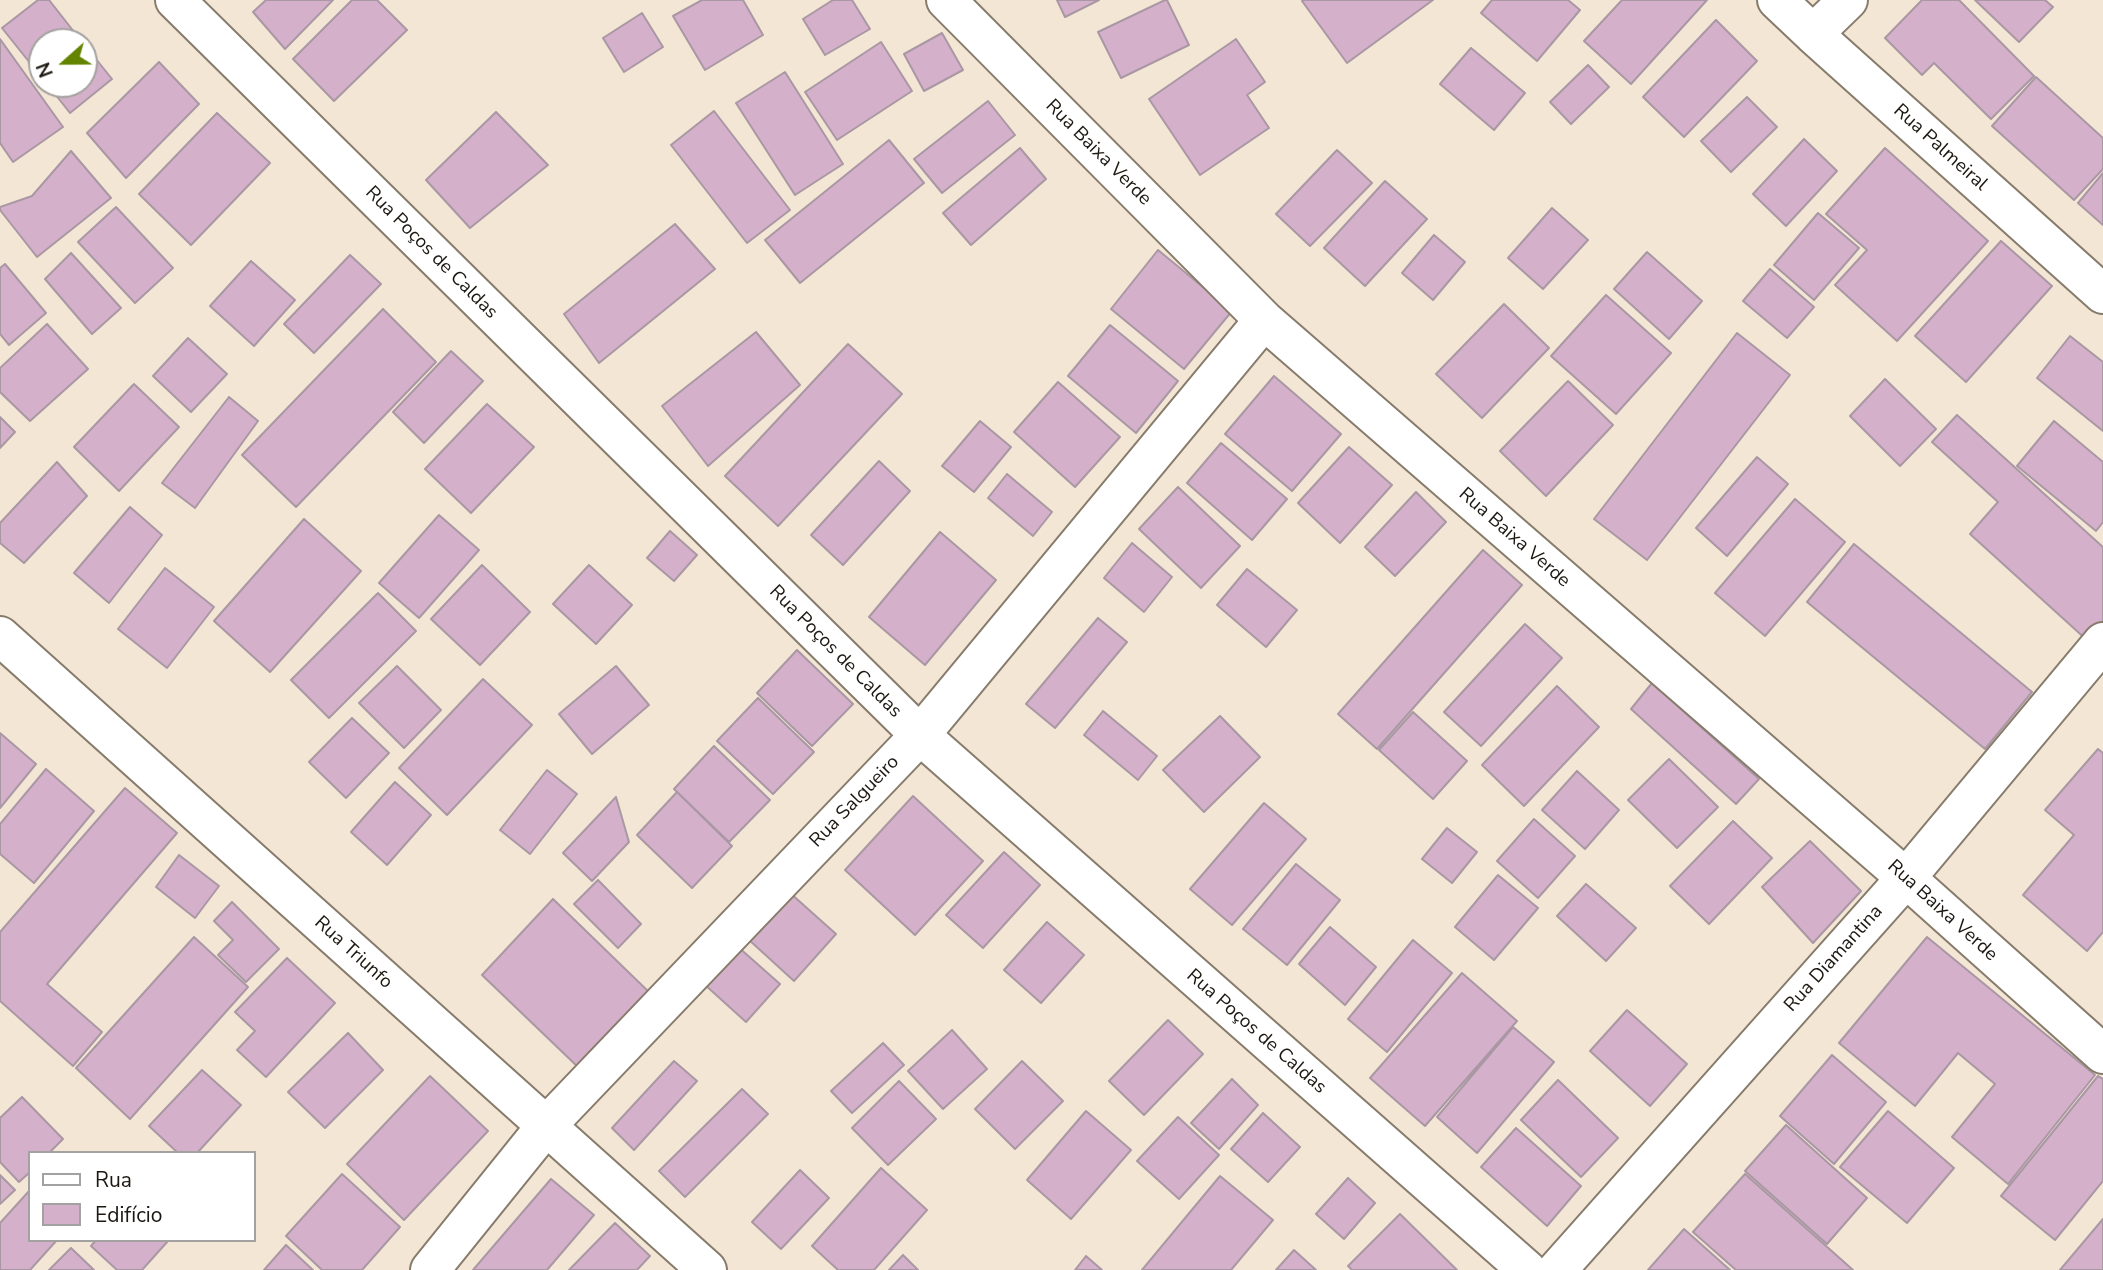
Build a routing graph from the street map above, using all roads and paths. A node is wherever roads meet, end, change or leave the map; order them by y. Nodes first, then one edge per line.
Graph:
1 (175, 0) edge
2 (946, 0) edge
3 (1777, 0) edge
4 (1848, 0) edge
5 (1813, 34) junction
6 (2103, 294) edge
7 (1264, 320) junction
8 (0, 636) edge
9 (2103, 642) edge
10 (920, 735) junction
11 (1906, 878) junction
12 (2103, 1054) edge
13 (546, 1126) junction
14 (430, 1270) edge
15 (707, 1270) edge
16 (1527, 1270) edge
17 (1557, 1270) edge

1 - 10 street, Rua Poços de Caldas
2 - 7 street, Rua Baixa Verde
3 - 5 street, Rua Palmeiral
4 - 5 street
5 - 6 street, Rua Palmeiral
7 - 10 street, Rua Salgueiro
7 - 11 street, Rua Baixa Verde
8 - 13 street, Rua Triunfo
9 - 11 street, Rua Diamantina
10 - 13 street, Rua Salgueiro
10 - 16 street, Rua Poços de Caldas
11 - 12 street, Rua Baixa Verde
11 - 17 street, Rua Diamantina
13 - 14 street, Rua Salgueiro
13 - 15 street, Rua Triunfo

